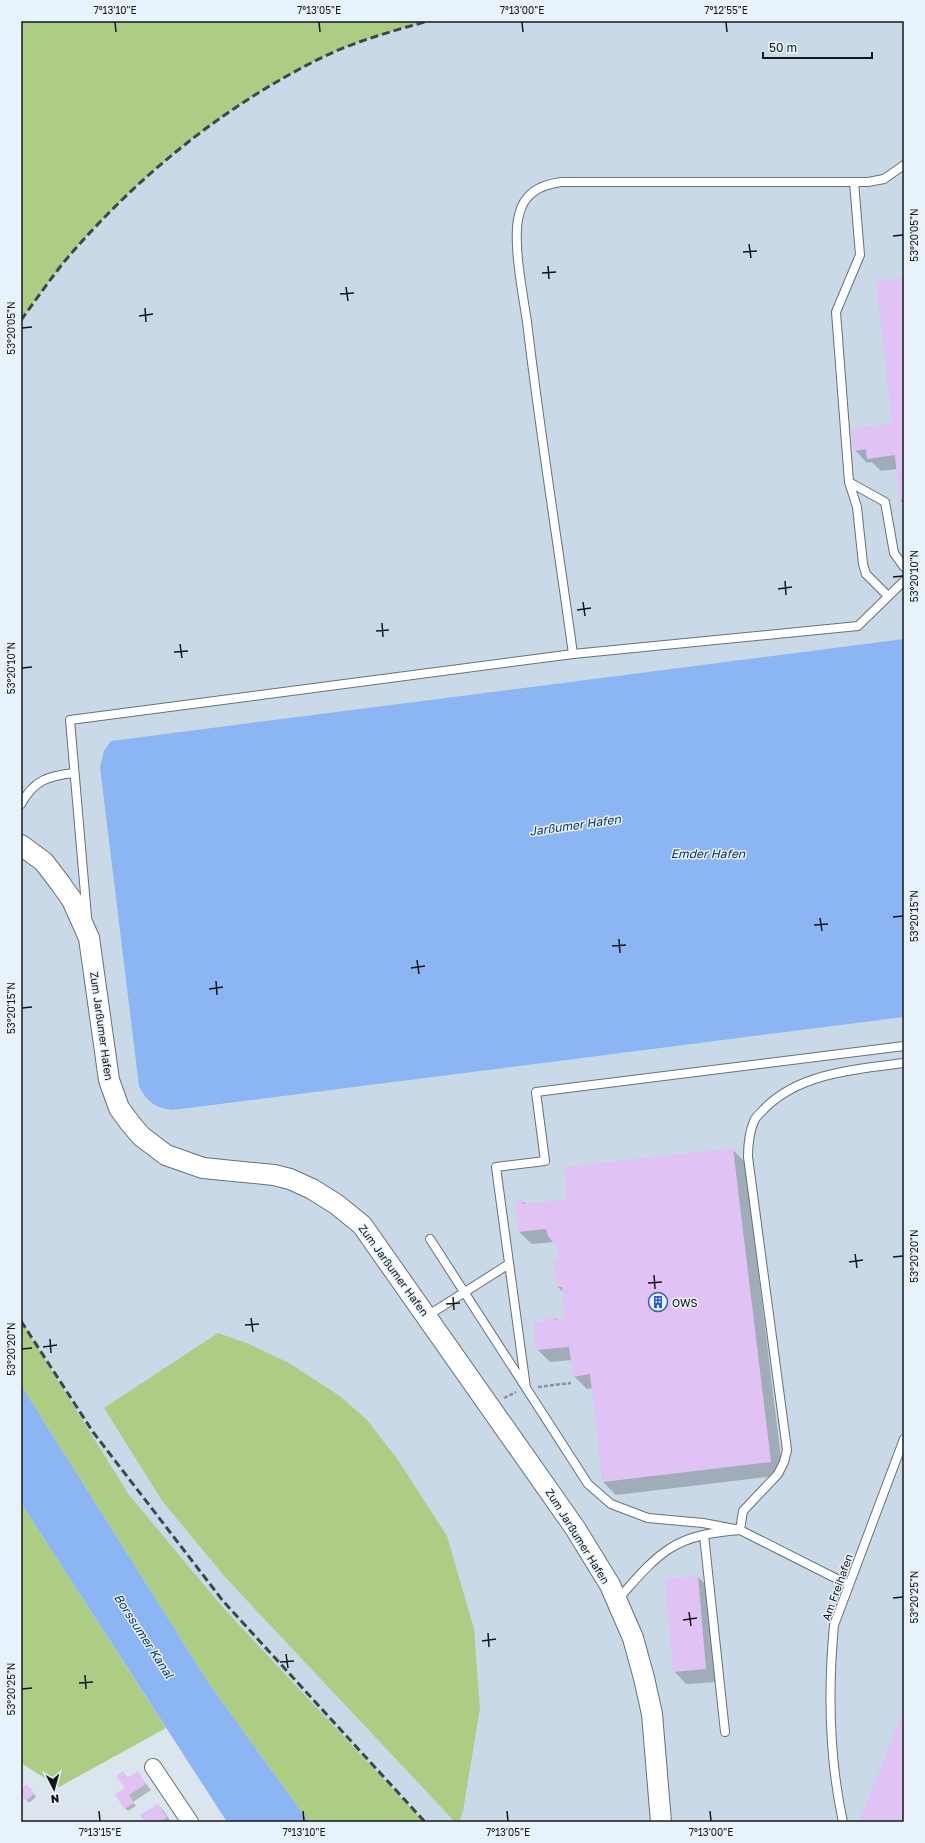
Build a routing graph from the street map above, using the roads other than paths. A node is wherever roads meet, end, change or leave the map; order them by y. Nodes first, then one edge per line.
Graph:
1 (904, 165) edge
2 (854, 182) junction
3 (849, 482) junction
4 (904, 567) edge
5 (904, 581) edge
6 (888, 596) junction
7 (573, 654) junction
8 (74, 773) junction
9 (21, 804) edge
10 (21, 845) edge
11 (89, 938) junction
12 (904, 1046) edge
13 (904, 1063) edge
14 (430, 1238) dead end
15 (509, 1264) junction
16 (465, 1292) junction
17 (427, 1316) junction
18 (526, 1388) junction
19 (904, 1439) edge
20 (740, 1530) junction
21 (704, 1535) junction
22 (849, 1585) junction
23 (617, 1600) junction
24 (724, 1732) dead end
25 (153, 1767) dead end
26 (190, 1822) edge
27 (662, 1822) edge
28 (842, 1822) edge

1 - 2 lane
2 - 3 lane
2 - 7 lane
3 - 4 lane
3 - 6 lane
5 - 6 lane
6 - 7 lane
7 - 8 lane
8 - 9 lane
8 - 11 lane
10 - 11 street, Zum Jarßumer Hafen
11 - 17 street, Zum Jarßumer Hafen
12 - 15 lane
13 - 20 lane
14 - 16 lane
15 - 16 lane
15 - 18 lane
16 - 17 lane
16 - 18 lane
17 - 23 street, Zum Jarßumer Hafen
18 - 20 lane
19 - 22 lane, Am Freihafen
20 - 21 lane
20 - 22 lane
21 - 23 lane
21 - 24 lane
22 - 28 lane, Am Freihafen
23 - 27 street, Zum Jarßumer Hafen
25 - 26 street

